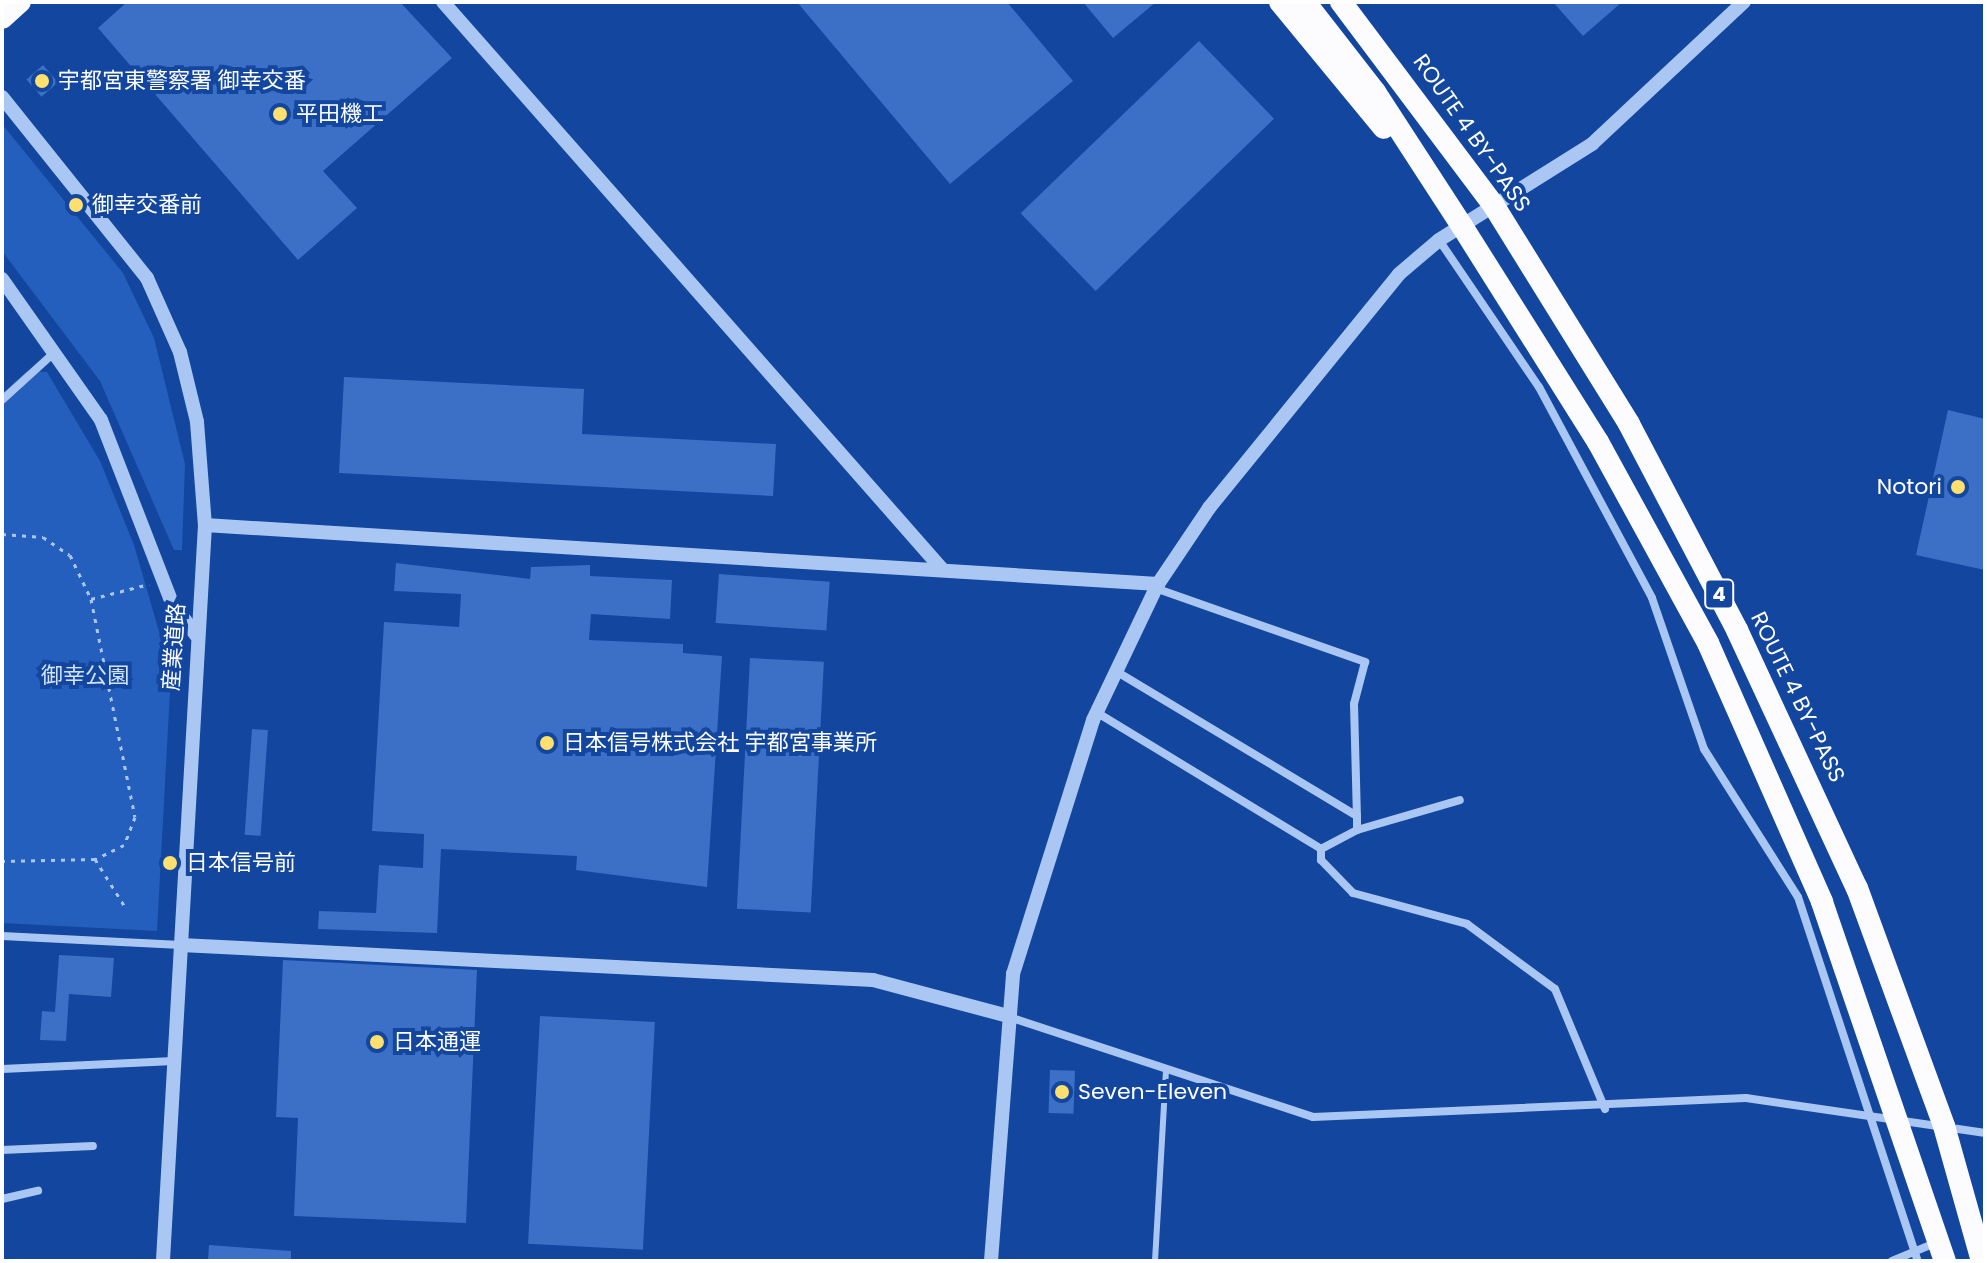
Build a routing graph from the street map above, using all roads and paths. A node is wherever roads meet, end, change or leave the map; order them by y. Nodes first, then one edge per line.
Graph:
1 (20, 2) edge
2 (443, 2) edge
3 (1280, 2) edge
4 (1305, 2) edge
5 (1341, 2) edge
6 (1354, 2) edge
7 (1744, 2) edge
8 (2, 18) edge
9 (1371, 36) junction
10 (2, 97) edge
11 (1434, 187) junction
12 (1494, 206) junction
13 (1462, 226) junction
14 (1439, 240) junction
15 (2, 279) edge
16 (57, 350) junction
17 (2, 400) edge
18 (205, 525) junction
19 (2, 534) edge
20 (942, 569) junction
21 (164, 579) junction
22 (1157, 586) junction
23 (91, 599) junction
24 (196, 635) junction
25 (1113, 670) junction
26 (1096, 712) junction
27 (1460, 800) dead end
28 (1357, 816) junction
29 (1357, 830) junction
30 (1321, 849) junction
31 (95, 859) junction
32 (2, 861) edge
33 (127, 910) dead end
34 (2, 936) edge
35 (181, 945) junction
36 (1005, 1015) junction
37 (174, 1061) junction
38 (2, 1069) edge
39 (1166, 1070) junction
40 (1605, 1109) junction
41 (1871, 1114) junction
42 (1902, 1120) junction
43 (1944, 1126) junction
44 (1985, 1133) edge
45 (93, 1146) dead end
46 (2, 1150) edge
47 (38, 1191) dead end
48 (2, 1199) edge
49 (1978, 1219) edge
50 (1915, 1249) junction
51 (1943, 1251) edge
52 (163, 1261) edge
53 (991, 1261) edge
54 (1155, 1261) edge
55 (1892, 1261) edge
56 (1918, 1261) edge
57 (1982, 1261) edge

1 - 8 highway
2 - 20 street
3 - 11 highway
4 - 11 highway, 4
5 - 9 highway, ROUTE 4 BY-PASS / 4
6 - 9 highway
7 - 12 street
9 - 12 highway, ROUTE 4 BY-PASS / 4
10 - 18 street, 産業道路
11 - 13 highway, 4
12 - 13 street
12 - 43 highway, ROUTE 4 BY-PASS / 4
13 - 14 street
13 - 42 highway, 4
14 - 22 street
14 - 41 street
15 - 16 street
16 - 17 street
16 - 21 street
18 - 20 street
18 - 24 street, 産業道路
19 - 23 path
20 - 22 street
21 - 23 path
21 - 24 street
22 - 25 street
22 - 28 street
23 - 31 path
24 - 35 street, 産業道路
25 - 26 street
25 - 28 street
26 - 30 street
26 - 36 street
27 - 29 street
28 - 29 street
29 - 30 street
30 - 40 street
31 - 32 path
31 - 33 path
34 - 35 street
35 - 36 street
35 - 37 street, 産業道路
36 - 39 street
36 - 53 street
37 - 38 street
37 - 52 street, 産業道路
39 - 40 street
39 - 54 lane
40 - 41 street
41 - 42 street
41 - 50 street
42 - 43 street
42 - 51 highway, 4
43 - 44 street
43 - 49 highway, ROUTE 4 BY-PASS / 4
45 - 46 street
47 - 48 street
49 - 57 highway, ROUTE 4 BY-PASS / 4
50 - 51 street
50 - 55 street
50 - 56 street

